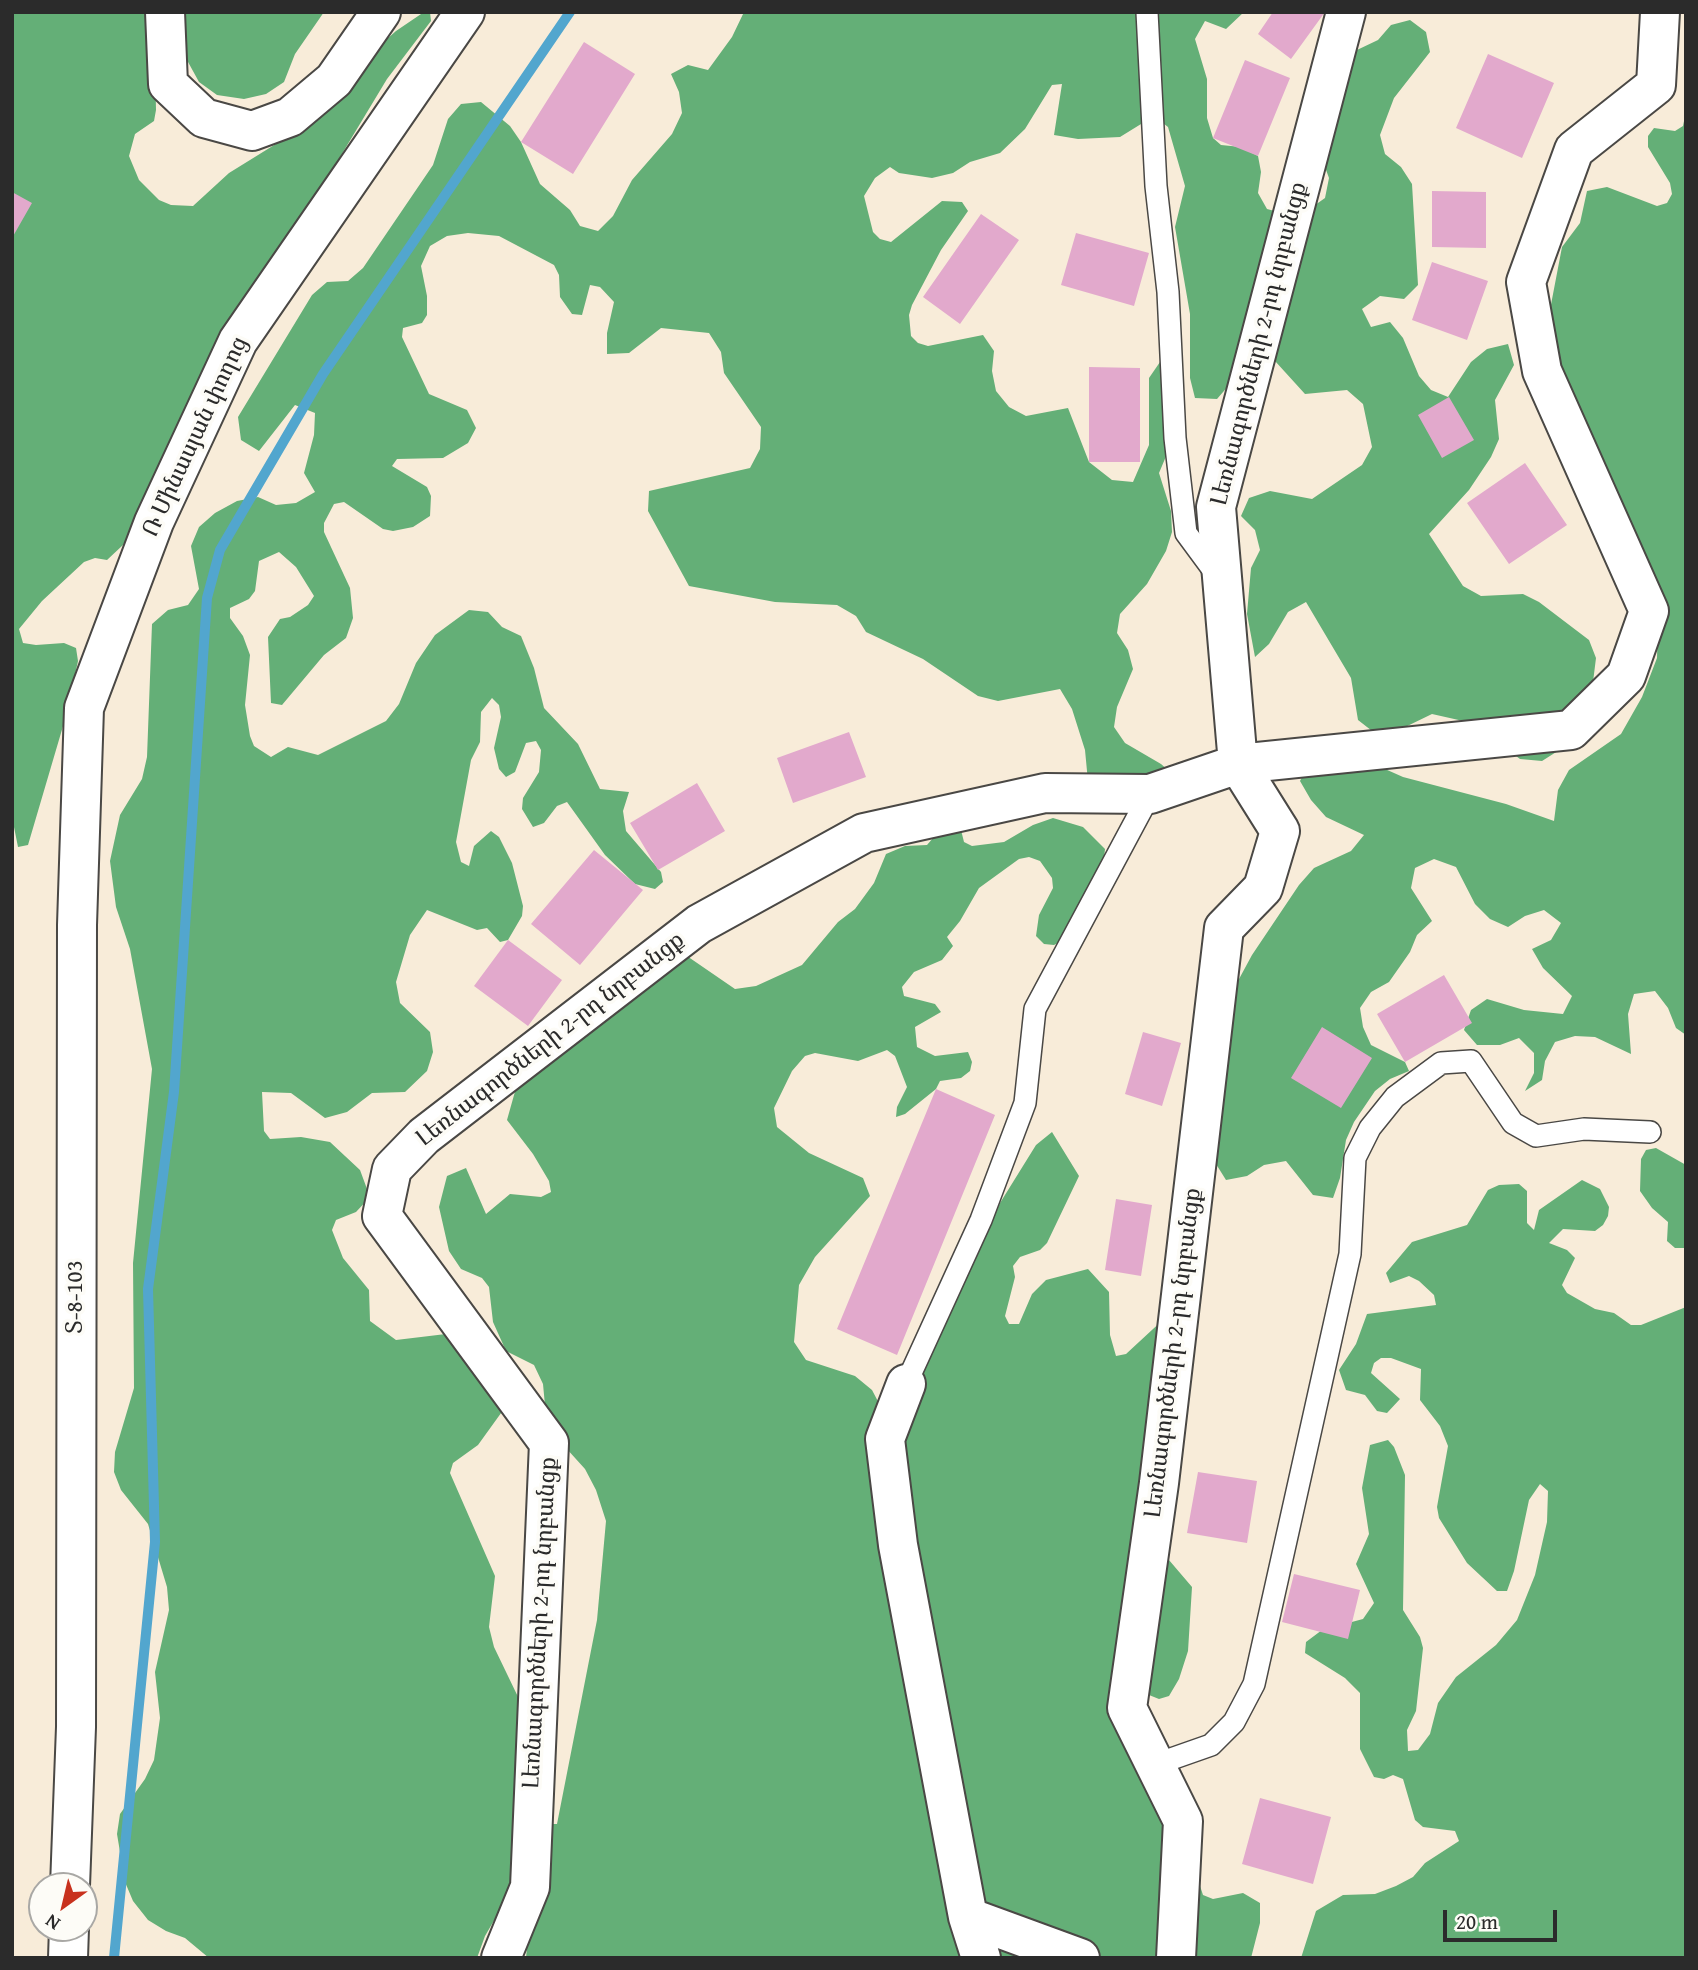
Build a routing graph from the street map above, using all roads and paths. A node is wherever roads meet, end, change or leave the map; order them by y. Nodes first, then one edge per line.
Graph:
1 (165, 12) edge
2 (381, 12) edge
3 (466, 12) edge
4 (1147, 12) edge
5 (1346, 12) edge
6 (1660, 12) edge
7 (1223, 582) junction
8 (84, 708) joint
9 (1238, 764) junction
10 (1150, 794) junction
11 (1650, 1132) dead end
12 (906, 1384) joint
13 (1154, 1765) junction
14 (71, 1872) edge
15 (968, 1917) junction
16 (501, 1958) edge
17 (981, 1958) edge
18 (1080, 1958) edge
19 (1175, 1958) edge

1 - 2 street
3 - 8 street, Ռ Մինասյան փողոց / Տ-8-103
4 - 7 lane
5 - 7 street, Լեռնագործների 2-րդ նրբանցք
6 - 9 street, Լեռնագործների 2-րդ նրբանցք
7 - 9 street, Լեռնագործների 2-րդ նրբանցք
8 - 14 street, Տ-8-103 / Տ-8-103
9 - 10 street, Լեռնագործների 2-րդ նրբանցք
9 - 13 street, Լեռնագործների 2-րդ նրբանցք
10 - 12 lane
10 - 16 street, Լեռնագործների 2-րդ նրբանցք
11 - 13 lane
12 - 15 street
13 - 19 street, Լեռնագործների 2-րդ նրբանցք
15 - 17 street
15 - 18 street

